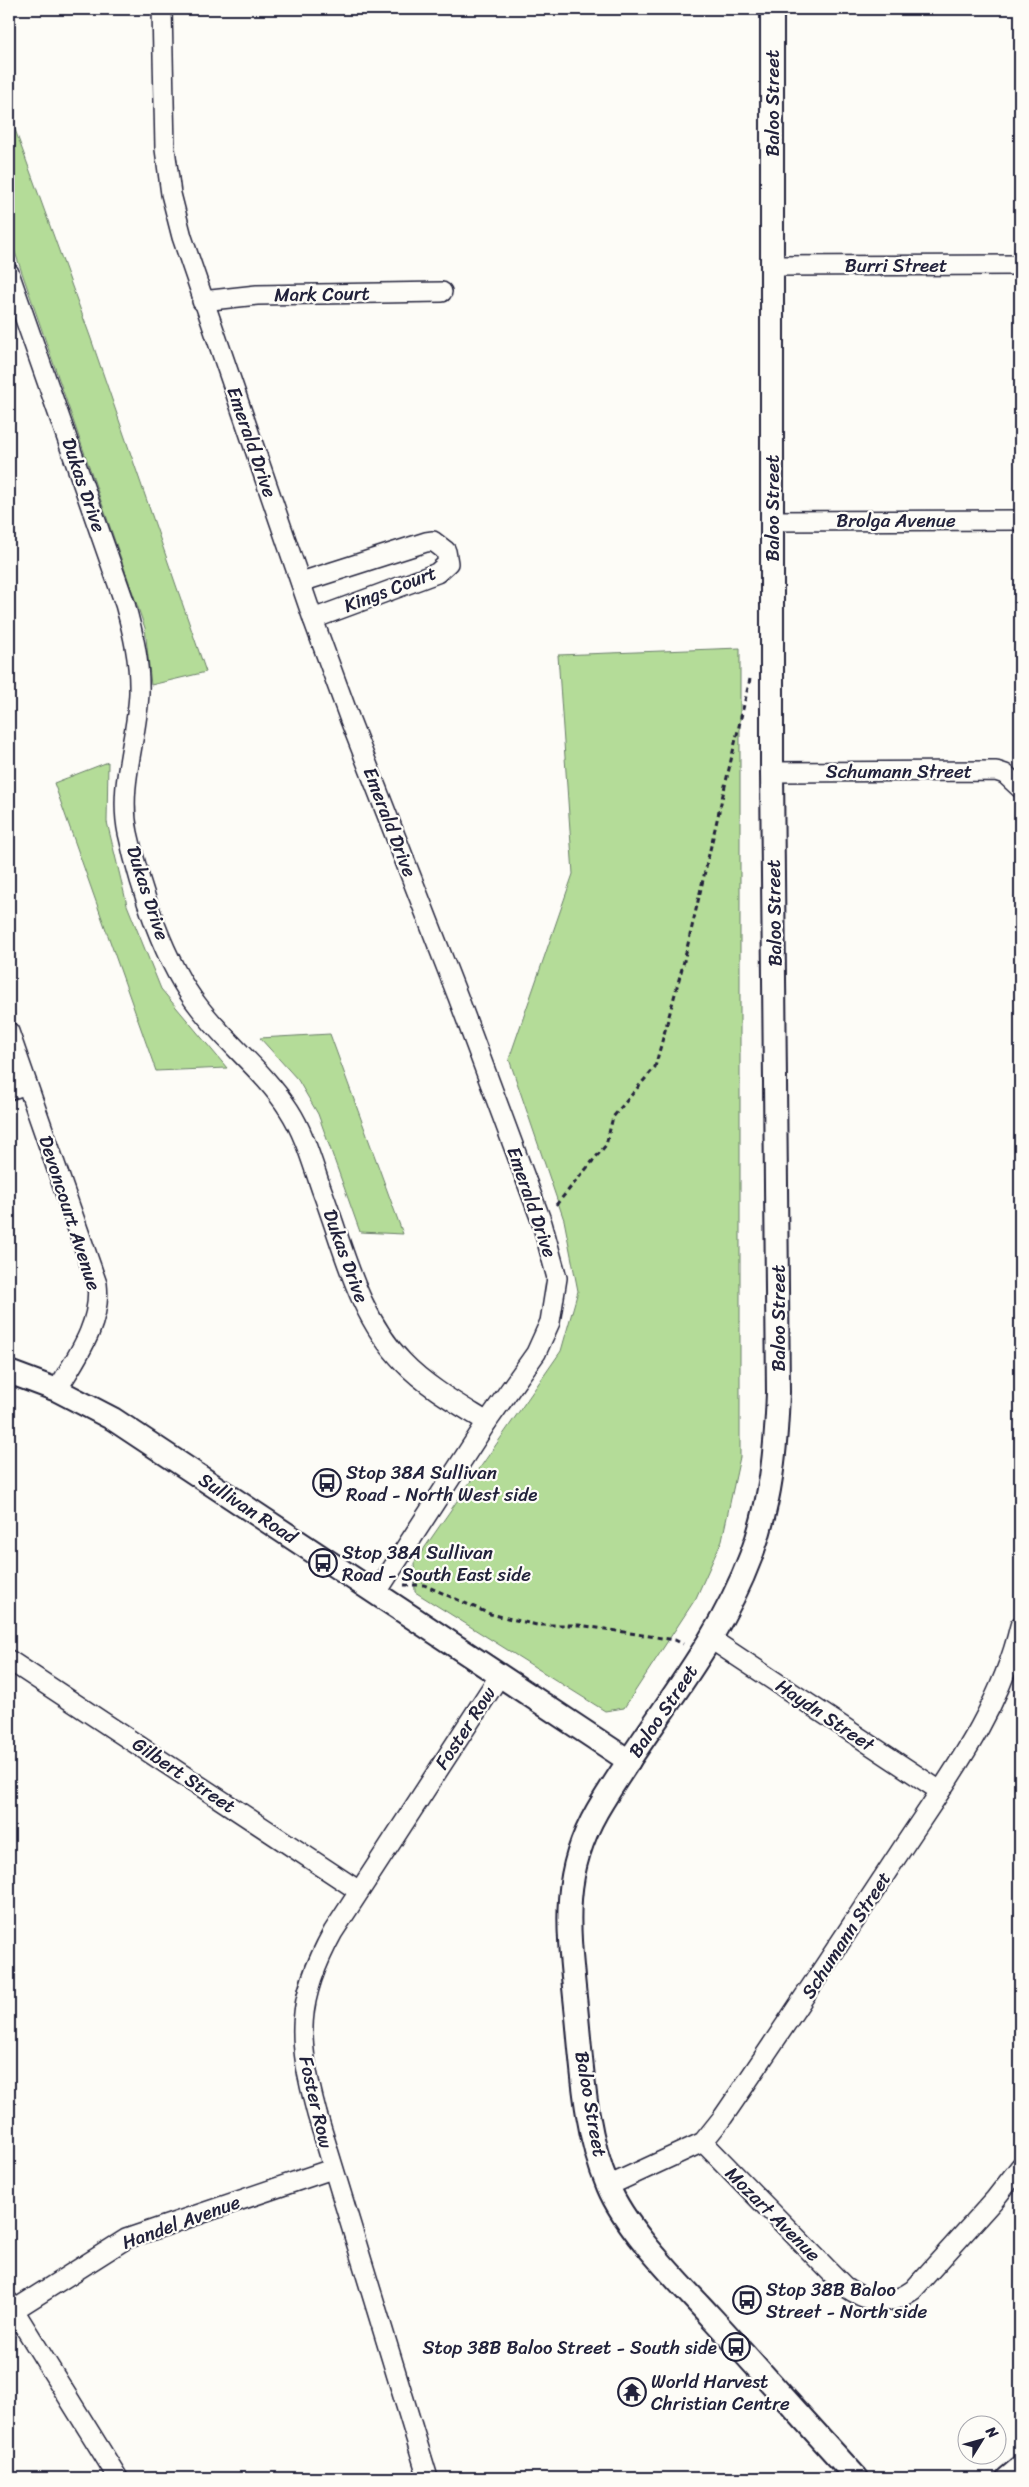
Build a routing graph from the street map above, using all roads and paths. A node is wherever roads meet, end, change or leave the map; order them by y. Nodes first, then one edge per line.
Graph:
1 (162, 9) edge
2 (772, 9) edge
3 (1020, 264) edge
4 (773, 266) junction
5 (9, 272) edge
6 (442, 292) dead end
7 (202, 301) junction
8 (1020, 520) edge
9 (772, 521) junction
10 (301, 582) junction
11 (313, 619) junction
12 (772, 655) junction
13 (772, 772) junction
14 (1020, 788) edge
15 (9, 1032) edge
16 (27, 1084) junction
17 (9, 1090) edge
18 (542, 1223) junction
19 (9, 1372) edge
20 (57, 1390) junction
21 (487, 1422) junction
22 (377, 1592) junction
23 (1020, 1626) edge
24 (707, 1645) junction
25 (1018, 1646) edge
26 (9, 1660) edge
27 (500, 1675) junction
28 (629, 1761) junction
29 (940, 1791) junction
30 (359, 1891) junction
31 (703, 2142) junction
32 (1020, 2167) edge
33 (332, 2169) junction
34 (608, 2186) junction
35 (12, 2306) edge
36 (1020, 2468) edge
37 (118, 2478) edge
38 (428, 2478) edge
39 (857, 2478) edge
40 (1008, 2478) edge

1 - 7 street, Emerald Drive
2 - 4 street, Baloo Street
3 - 4 street, Burri Street
4 - 9 street, Baloo Street
5 - 21 street, Dukas Drive
6 - 7 street, Mark Court
7 - 10 street, Emerald Drive
8 - 9 street, Brolga Avenue
9 - 12 street, Baloo Street
10 - 11 street, Emerald Drive
10 - 11 street, Kings Court
11 - 18 street, Emerald Drive
12 - 13 street, Baloo Street
12 - 18 path
13 - 14 street, Schumann Street
13 - 24 street, Baloo Street
15 - 16 street, Devoncourt Avenue
16 - 17 street
16 - 20 street, Devoncourt Avenue
18 - 21 street, Emerald Drive
19 - 20 street, Sullivan Road
20 - 22 street, Sullivan Road
21 - 22 street, Emerald Drive
22 - 24 path
22 - 27 street, Sullivan Road
23 - 25 street, Schumann Street
24 - 28 street, Baloo Street
24 - 29 street, Haydn Street
25 - 29 street, Schumann Street
26 - 30 street, Gilbert Street
27 - 28 street, Sullivan Road
27 - 30 street, Foster Row
28 - 34 street, Baloo Street
29 - 31 street, Schumann Street
30 - 33 street, Foster Row
31 - 32 street, Mozart Avenue
31 - 34 street, Schumann Street
33 - 35 street, Handel Avenue
33 - 38 street, Foster Row
34 - 39 street, Baloo Street
35 - 37 street
36 - 40 street

